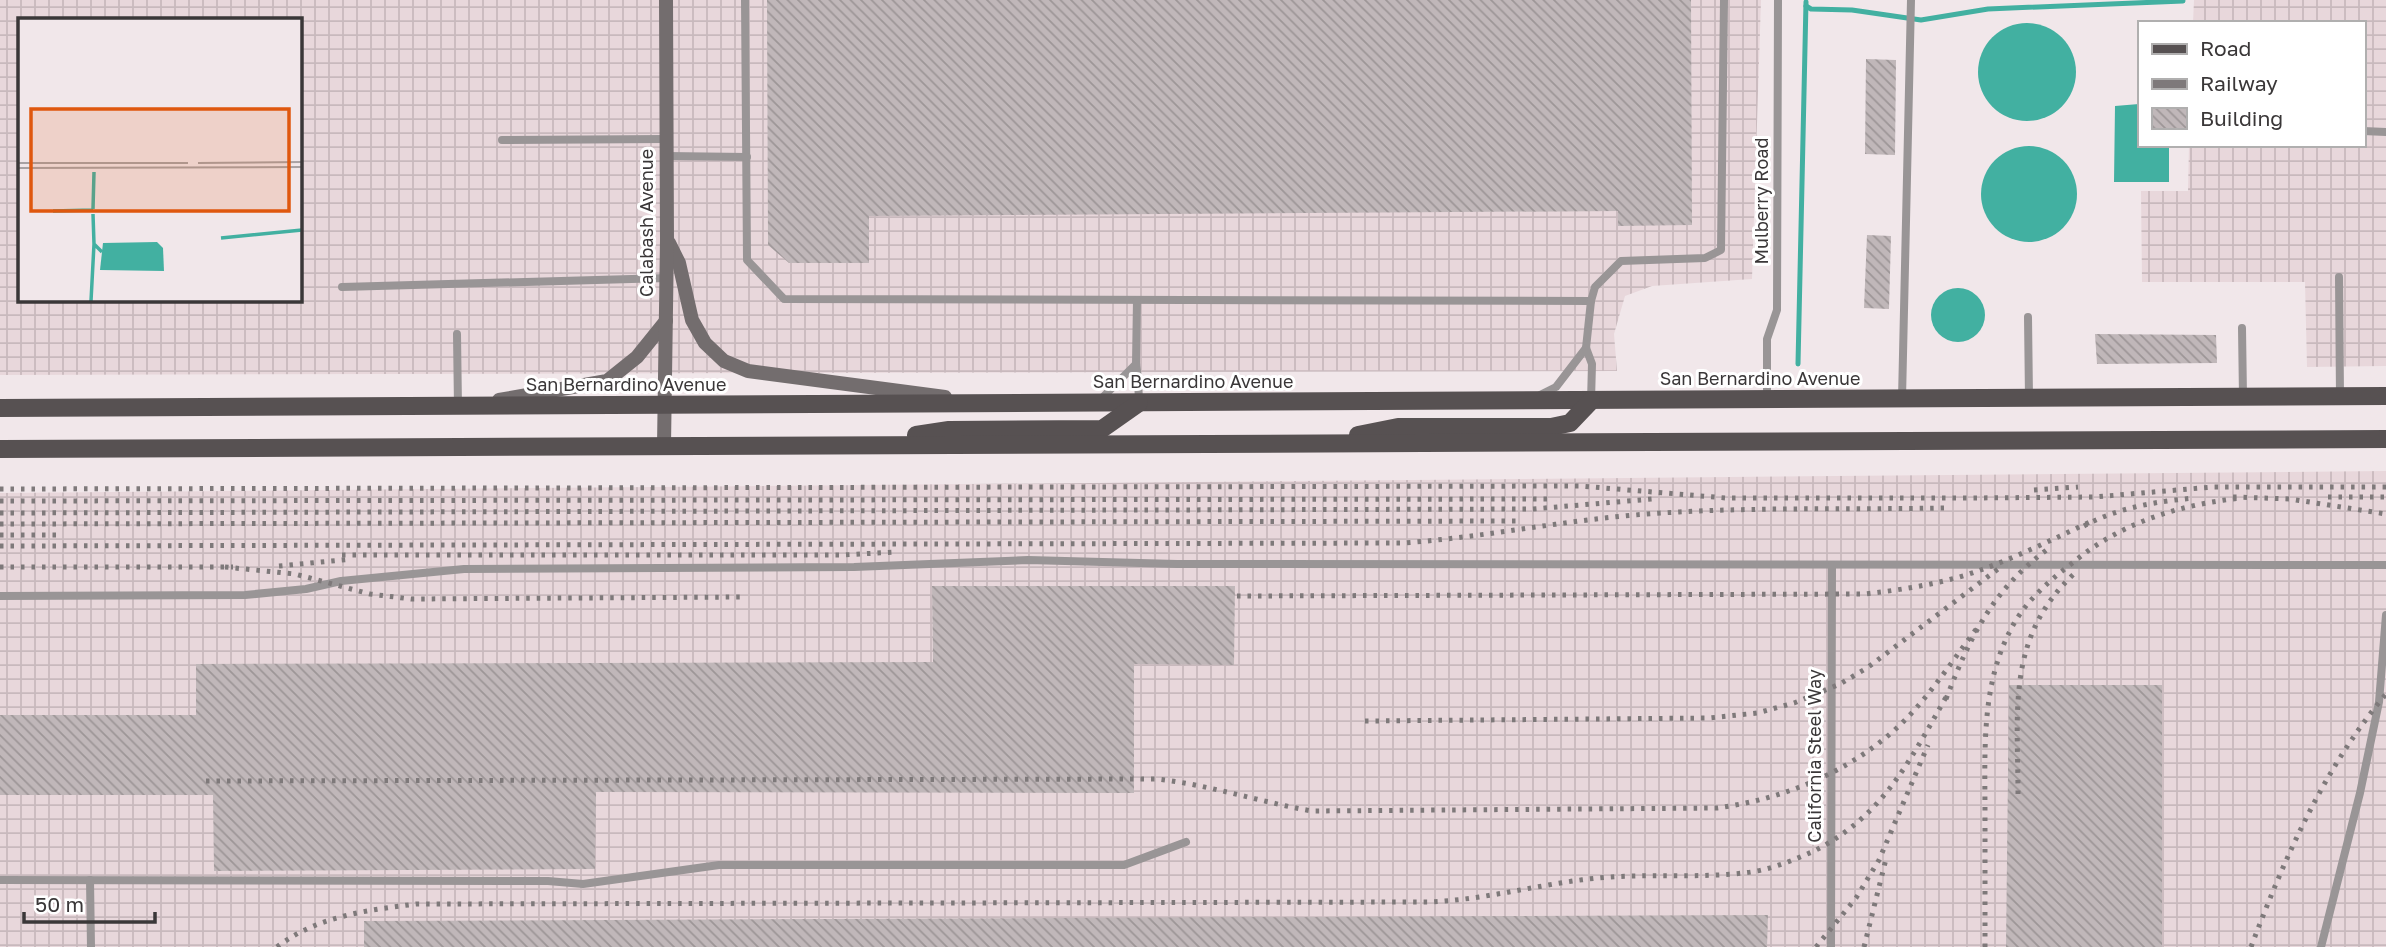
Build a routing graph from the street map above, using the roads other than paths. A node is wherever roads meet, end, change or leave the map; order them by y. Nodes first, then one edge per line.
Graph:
1 (666, 0) edge
2 (746, 0) edge
3 (1724, 0) edge
4 (1778, 0) edge
5 (1911, 0) edge
6 (2365, 131) edge
7 (2386, 132) edge
8 (666, 139) junction
9 (502, 140) dead end
10 (666, 156) junction
11 (747, 157) junction
12 (667, 240) junction
13 (2339, 277) dead end
14 (667, 278) junction
15 (342, 286) dead end
16 (1137, 300) junction
17 (1591, 301) junction
18 (2028, 317) dead end
19 (666, 321) junction
20 (2242, 328) dead end
21 (457, 334) dead end
22 (1586, 348) junction
23 (1136, 363) junction
24 (2386, 396) edge
25 (2243, 397) junction
26 (2340, 397) junction
27 (2029, 398) junction
28 (1902, 399) junction
29 (1767, 400) junction
30 (1529, 401) junction
31 (1591, 401) junction
32 (1139, 403) junction
33 (999, 404) junction
34 (1097, 404) junction
35 (664, 406) junction
36 (458, 407) junction
37 (0, 408) edge
38 (2386, 439) edge
39 (1317, 443) junction
40 (856, 444) junction
41 (664, 446) junction
42 (0, 449) edge
43 (1832, 565) junction
44 (2386, 565) edge
45 (0, 596) edge
46 (2386, 615) edge
47 (1186, 842) dead end
48 (0, 880) edge
49 (90, 880) junction
50 (92, 947) edge
51 (1831, 947) edge
52 (2321, 947) edge

1 - 8 street, Calabash Avenue
2 - 11 lane
3 - 17 lane
4 - 29 lane, Mulberry Road
5 - 28 lane
6 - 7 lane
8 - 9 lane
8 - 10 street, Calabash Avenue
10 - 11 lane
10 - 12 street, Calabash Avenue
11 - 16 lane
12 - 14 street, Calabash Avenue
12 - 33 street
13 - 26 lane
14 - 15 lane
14 - 19 street, Calabash Avenue
16 - 17 lane
16 - 23 lane
17 - 22 lane
18 - 27 lane
19 - 35 street, Calabash Avenue
19 - 36 street
20 - 25 lane
21 - 36 lane
22 - 30 lane
22 - 31 lane
23 - 32 lane
23 - 34 lane
24 - 26 main road, San Bernardino Avenue
25 - 26 main road, San Bernardino Avenue
25 - 27 main road, San Bernardino Avenue
27 - 28 main road, San Bernardino Avenue
28 - 29 main road, San Bernardino Avenue
29 - 31 main road, San Bernardino Avenue
30 - 31 main road, San Bernardino Avenue
30 - 32 main road, San Bernardino Avenue
31 - 39 main road
32 - 34 main road, San Bernardino Avenue
32 - 40 main road
33 - 34 main road, San Bernardino Avenue
33 - 35 main road, San Bernardino Avenue
35 - 36 main road, San Bernardino Avenue
35 - 41 street, Calabash Avenue
36 - 37 main road, San Bernardino Avenue
38 - 39 main road
39 - 40 main road
40 - 41 main road
41 - 42 main road
43 - 44 lane
43 - 45 lane
43 - 51 lane, California Steel Way
46 - 52 lane
47 - 49 lane
48 - 49 lane
49 - 50 lane

